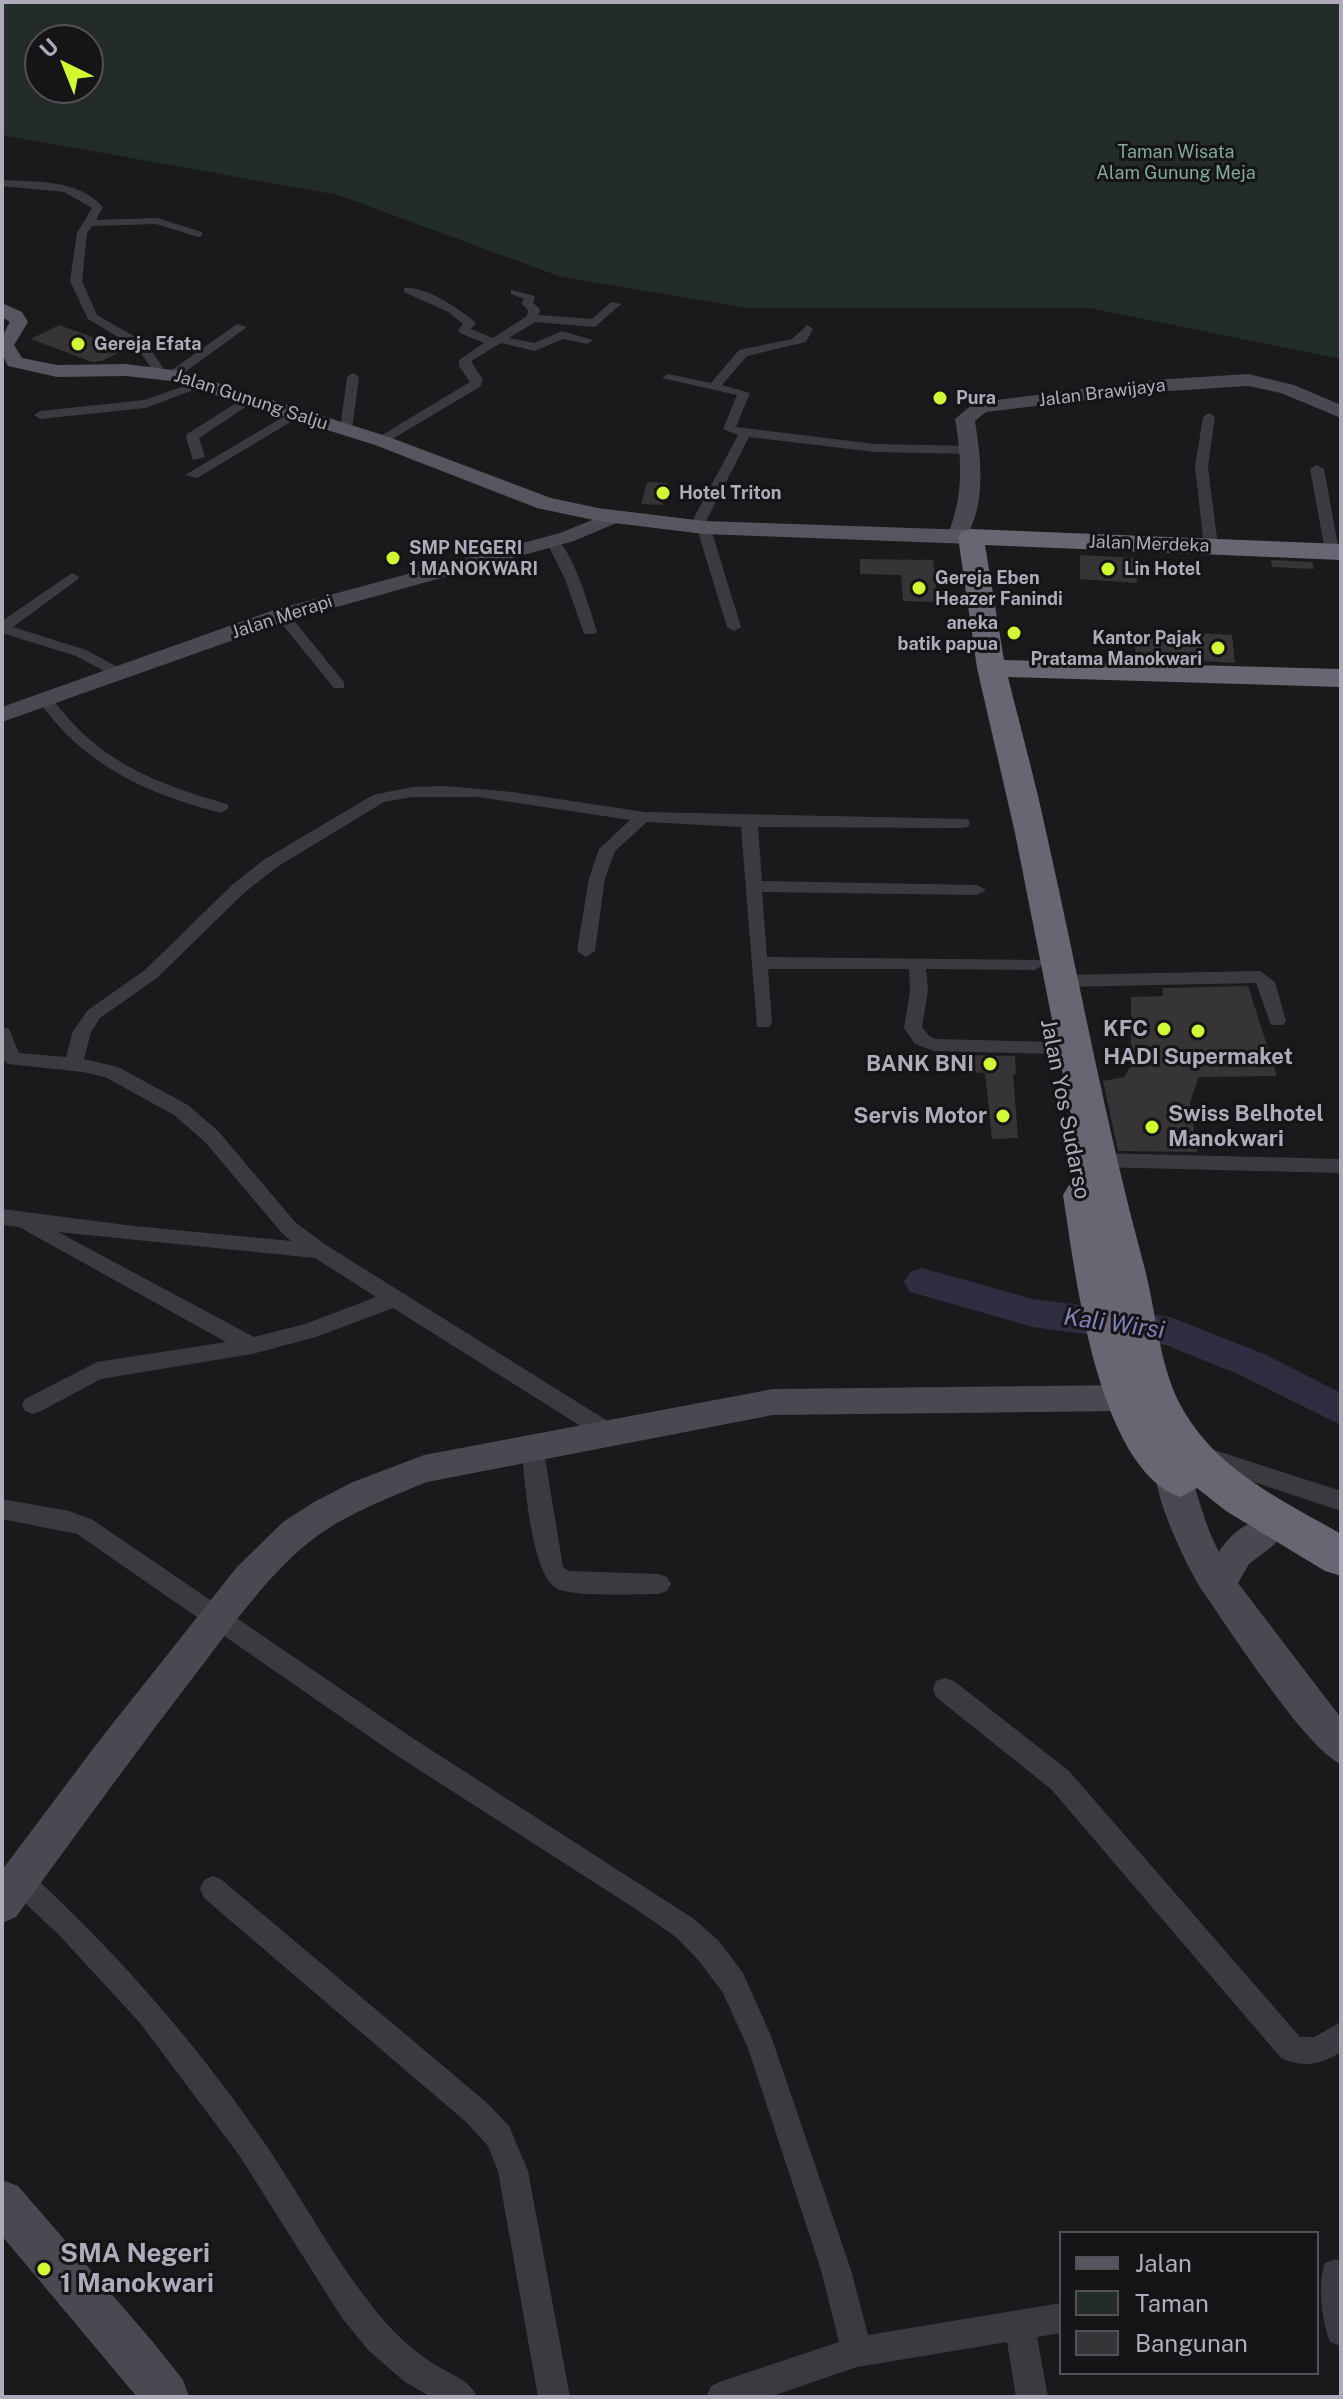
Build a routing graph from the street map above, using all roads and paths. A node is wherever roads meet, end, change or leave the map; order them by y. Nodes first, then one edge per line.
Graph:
1 (2, 183) edge
2 (90, 223) junction
3 (198, 234) dead end
4 (408, 290) dead end
5 (515, 292) dead end
6 (615, 304) dead end
7 (2, 309) edge
8 (533, 318) junction
9 (241, 327) dead end
10 (807, 329) dead end
11 (587, 340) dead end
12 (498, 341) junction
13 (166, 374) junction
14 (353, 377) dead end
15 (668, 378) dead end
16 (203, 384) junction
17 (715, 386) junction
18 (250, 400) junction
19 (1341, 412) edge
20 (295, 414) junction
21 (40, 415) dead end
22 (1209, 417) dead end
23 (346, 430) junction
24 (745, 433) junction
25 (382, 441) junction
26 (971, 450) junction
27 (198, 457) dead end
28 (1317, 469) dead end
29 (192, 475) dead end
30 (598, 521) junction
31 (700, 529) junction
32 (964, 532) junction
33 (560, 539) junction
34 (1211, 546) junction
35 (1337, 551) edge
36 (72, 577) dead end
37 (282, 615) junction
38 (734, 627) dead end
39 (2, 628) edge
40 (590, 631) dead end
41 (991, 668) junction
42 (120, 674) junction
43 (1341, 679) edge
44 (339, 685) dead end
45 (46, 700) junction
46 (2, 715) edge
47 (221, 808) dead end
48 (643, 817) junction
49 (749, 821) junction
50 (962, 823) dead end
51 (1027, 866) junction
52 (754, 886) junction
53 (977, 890) dead end
54 (586, 951) dead end
55 (760, 963) junction
56 (917, 963) junction
57 (1048, 973) junction
58 (1277, 1021) dead end
59 (763, 1023) dead end
60 (2, 1033) edge
61 (1053, 1048) junction
62 (73, 1064) junction
63 (1097, 1160) junction
64 (1341, 1166) edge
65 (12, 1219) edge
66 (319, 1251) junction
67 (395, 1298) junction
68 (1118, 1301) junction
69 (252, 1346) junction
70 (1128, 1358) junction
71 (1127, 1398) junction
72 (33, 1405) dead end
73 (606, 1431) junction
74 (532, 1446) junction
75 (1180, 1462) junction
76 (1341, 1501) edge
77 (2, 1509) edge
78 (1263, 1533) junction
79 (1341, 1557) edge
80 (1341, 1579) edge
81 (659, 1584) dead end
82 (1218, 1585) junction
83 (217, 1617) junction
84 (945, 1689) dead end
85 (1341, 1746) edge
86 (213, 1889) dead end
87 (10, 1891) edge
88 (1341, 2036) edge
89 (2, 2202) edge
90 (1331, 2274) edge
91 (1059, 2318) edge
92 (1019, 2325) junction
93 (1341, 2331) edge
94 (857, 2352) junction
95 (760, 2391) edge
96 (166, 2397) edge
97 (461, 2397) edge
98 (554, 2397) edge
99 (722, 2397) edge
100 (1032, 2397) edge

1 - 2 street
2 - 3 street
2 - 13 street
4 - 12 street
5 - 8 street
6 - 8 street
7 - 13 main road, Jalan Gunung Salju
8 - 12 street
9 - 13 street
10 - 17 street
11 - 12 street
12 - 25 street
13 - 16 main road, Jalan Gunung Salju
14 - 23 street
15 - 17 street
16 - 18 main road, Jalan Gunung Salju
16 - 21 street
17 - 24 street
18 - 20 main road, Jalan Gunung Salju
18 - 27 street
19 - 26 street, Jalan Brawijaya
20 - 23 main road, Jalan Gunung Salju
20 - 29 street
22 - 34 street
23 - 25 main road, Jalan Gunung Salju
24 - 26 street
24 - 31 street
25 - 30 main road, Jalan Gunung Salju
26 - 32 street, Jalan Brawijaya
28 - 35 street
30 - 31 main road, Jalan Gunung Salju
30 - 33 street, Jalan Merapi
31 - 32 main road, Jalan Gunung Salju
31 - 38 street
32 - 34 highway, Jalan Merdeka
32 - 41 highway, Jalan Yos Sudarso
32 - 51 highway, Jalan Yos Sudarso
33 - 37 street, Jalan Merapi
33 - 40 street
34 - 35 highway, Jalan Merdeka
36 - 39 street
37 - 42 street, Jalan Merapi
37 - 44 street
39 - 42 street
41 - 43 highway
41 - 51 highway, Jalan Yos Sudarso
42 - 45 street, Jalan Merapi
45 - 46 street, Jalan Merapi
45 - 47 street
48 - 49 street
48 - 54 street
48 - 62 street
49 - 50 street
49 - 52 street
51 - 57 highway, Jalan Yos Sudarso
52 - 53 street
52 - 55 street
55 - 56 street
55 - 59 street
56 - 57 street
56 - 61 street
57 - 58 street
57 - 61 highway, Jalan Yos Sudarso
57 - 63 highway, Jalan Yos Sudarso
60 - 62 street
61 - 68 highway, Jalan Yos Sudarso
62 - 66 street
63 - 64 street
63 - 68 highway, Jalan Yos Sudarso
65 - 66 street
65 - 69 street
66 - 67 street
67 - 69 street
67 - 73 street
68 - 70 highway, Jalan Yos Sudarso
69 - 72 street
70 - 71 highway, Jalan Yos Sudarso
70 - 75 highway, Jalan Yos Sudarso
71 - 73 street
71 - 75 highway, Jalan Yos Sudarso
73 - 74 street
74 - 81 street
74 - 83 street
75 - 76 street
75 - 78 highway, Jalan Yos Sudarso
75 - 79 highway, Jalan Yos Sudarso
75 - 82 street
77 - 83 street
78 - 80 highway, Jalan Yos Sudarso
78 - 82 street
82 - 85 street
83 - 87 street
83 - 94 street
84 - 88 street
86 - 98 street
87 - 97 street
89 - 96 street
90 - 93 street
91 - 92 street
92 - 94 street
92 - 100 street
94 - 95 street
95 - 99 street

